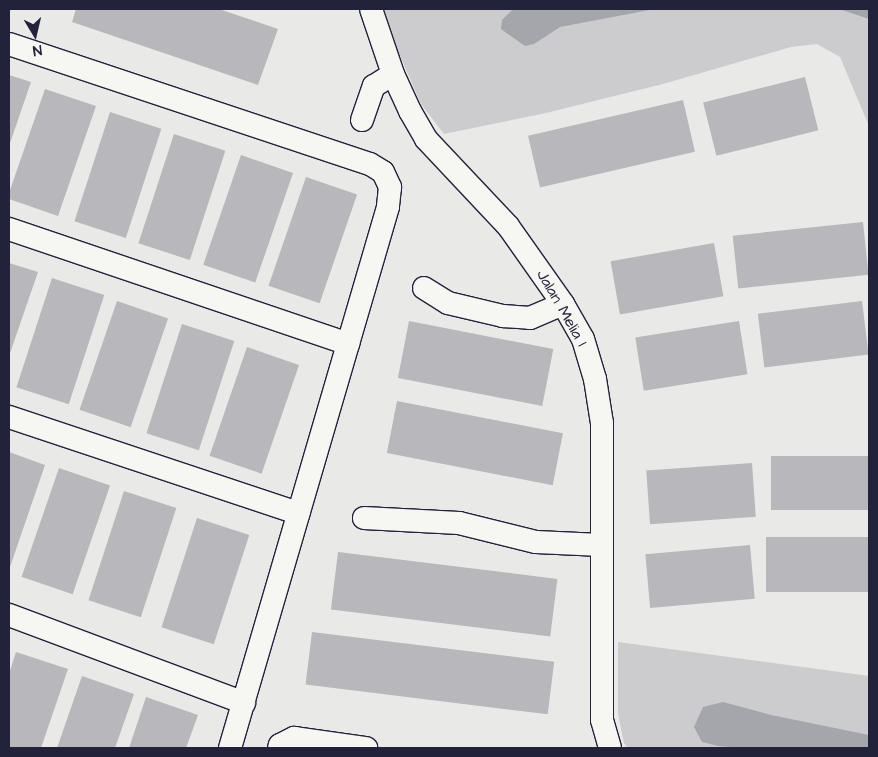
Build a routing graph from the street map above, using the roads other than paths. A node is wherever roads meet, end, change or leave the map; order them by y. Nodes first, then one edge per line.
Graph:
1 (371, 9) edge
2 (9, 44) edge
3 (393, 74) junction
4 (362, 120) dead end
5 (9, 229) edge
6 (424, 288) dead end
7 (564, 304) junction
8 (348, 344) junction
9 (9, 417) edge
10 (298, 513) junction
11 (364, 518) dead end
12 (601, 545) junction
13 (9, 615) edge
14 (244, 703) junction
15 (230, 748) edge
16 (279, 748) edge
17 (366, 748) edge
18 (610, 748) edge

1 - 3 street, Jalan Melia 1
2 - 8 street
3 - 4 street
3 - 7 street, Jalan Melia 1
5 - 8 street
6 - 7 street
7 - 12 street, Jalan Melia 1
8 - 10 street
9 - 10 street
10 - 14 street
11 - 12 street
12 - 18 street, Jalan Melia 1
13 - 14 street
14 - 15 street
16 - 17 street

